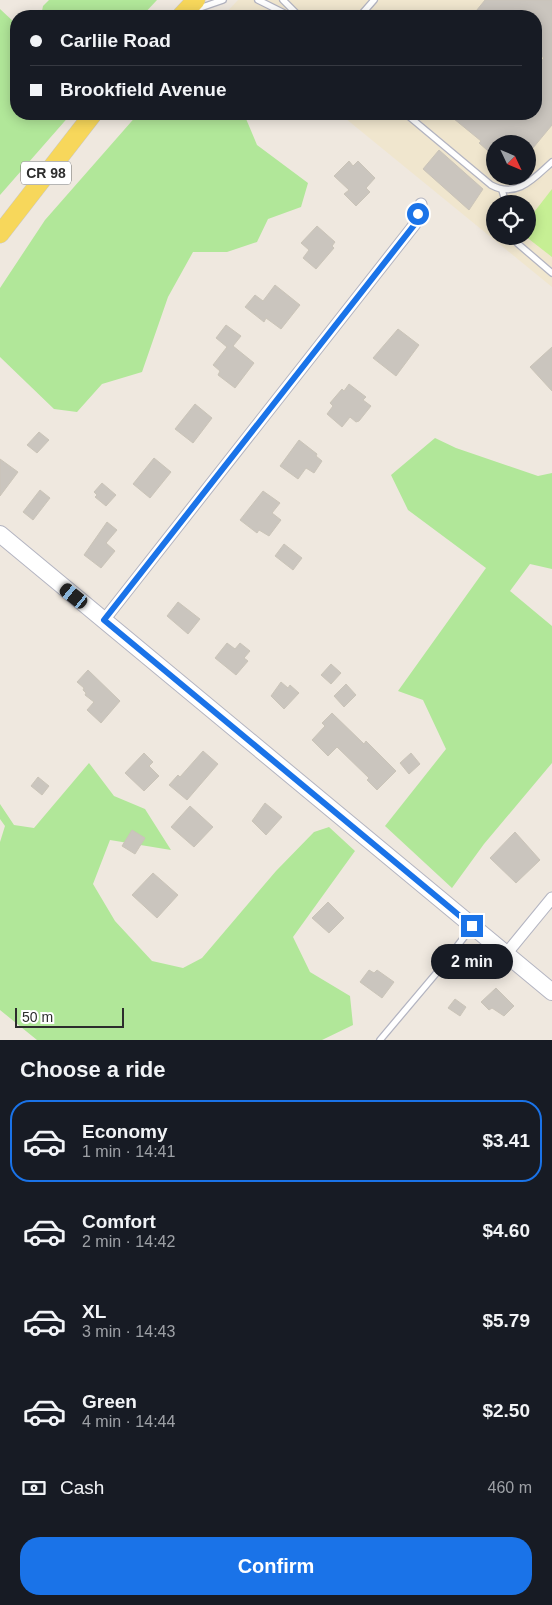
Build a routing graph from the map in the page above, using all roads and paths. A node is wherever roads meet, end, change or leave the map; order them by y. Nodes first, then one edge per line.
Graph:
1 (196, 0) edge
2 (223, 0) edge
3 (258, 0) edge
4 (283, 0) edge
5 (374, 0) edge
6 (187, 10) edge
7 (196, 10) edge
8 (278, 10) edge
9 (292, 10) edge
10 (365, 10) edge
11 (88, 120) edge
12 (413, 120) edge
13 (552, 162) edge
14 (502, 190) junction
15 (503, 195) edge
16 (421, 204) dead end
17 (0, 234) edge
18 (519, 245) edge
19 (552, 273) edge
20 (0, 534) edge
21 (104, 620) junction
22 (552, 898) edge
23 (472, 926) junction
24 (506, 954) junction
25 (552, 992) edge
26 (380, 1040) edge

1 - 6 main road
2 - 7 lane
3 - 8 lane
4 - 9 lane
5 - 10 lane
11 - 17 main road, CR 98
12 - 14 lane
13 - 14 lane
14 - 15 lane
16 - 21 street
18 - 19 lane
20 - 21 main road
21 - 23 main road
22 - 24 street
23 - 24 main road
23 - 26 lane
24 - 25 main road

